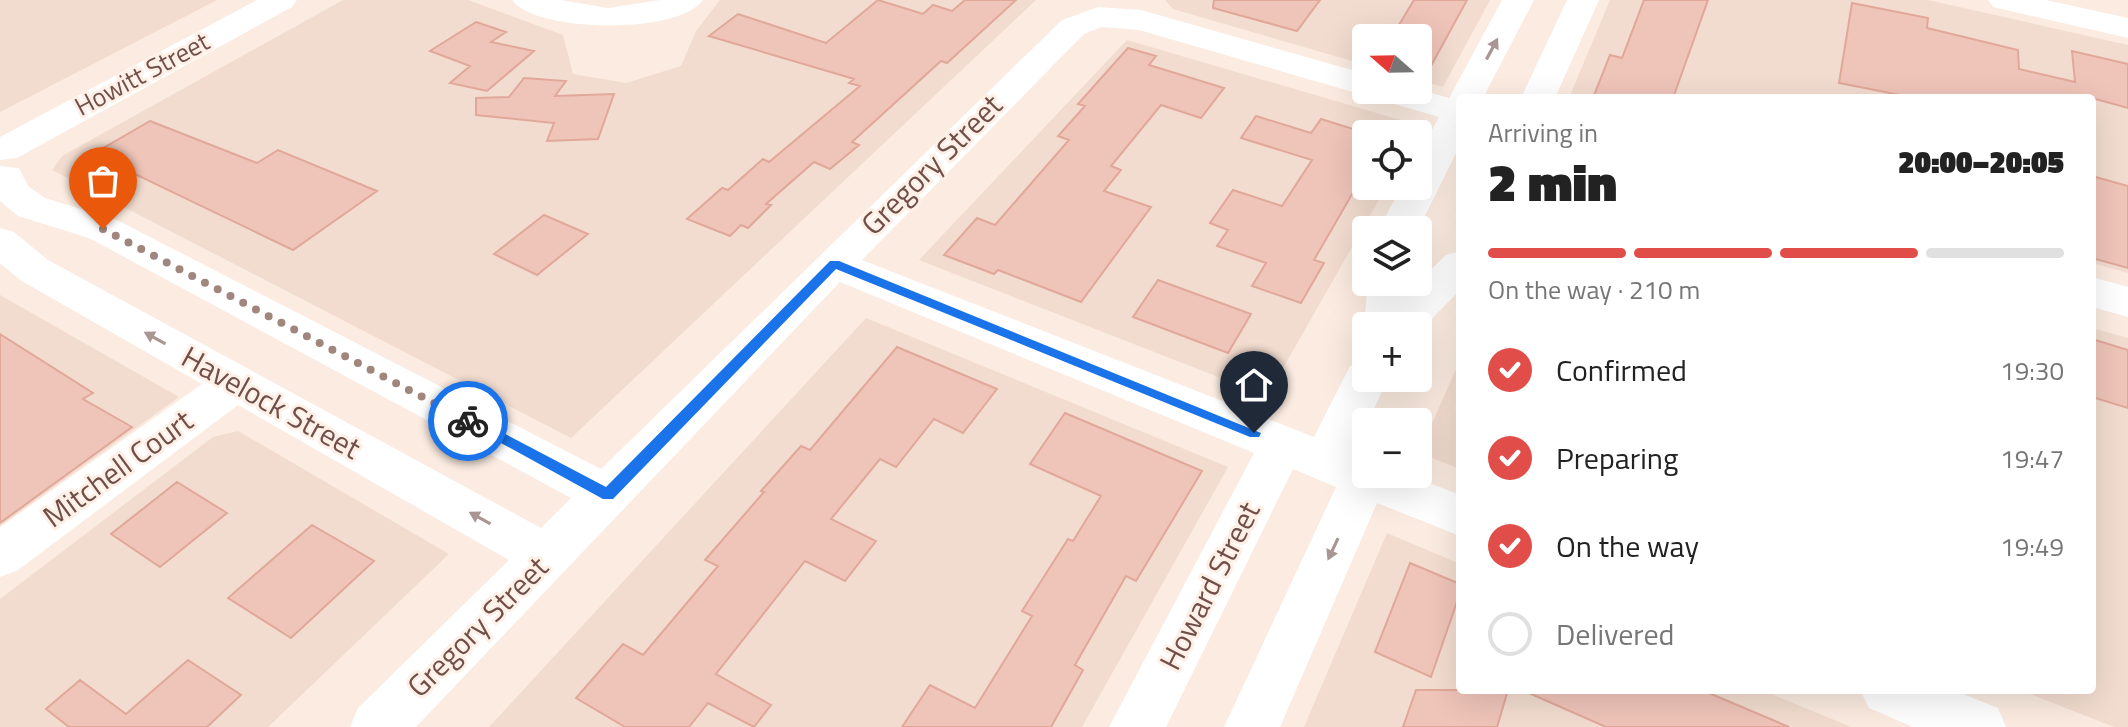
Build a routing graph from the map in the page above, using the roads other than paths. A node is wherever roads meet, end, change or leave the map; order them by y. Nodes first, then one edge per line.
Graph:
1 (281, 0) edge
2 (528, 0) edge
3 (687, 0) edge
4 (1518, 0) edge
5 (1583, 0) edge
6 (2004, 0) edge
7 (1119, 8) edge
8 (632, 17) junction
9 (2128, 28) edge
10 (637, 52) dead end
11 (1352, 81) edge
12 (1468, 94) edge
13 (1540, 94) edge
14 (1432, 101) edge
15 (1456, 107) edge
16 (1456, 118) edge
17 (2, 164) edge
18 (1405, 216) edge
19 (0, 241) edge
20 (834, 264) junction
21 (1456, 269) edge
22 (2096, 293) edge
23 (2128, 302) edge
24 (1413, 312) edge
25 (236, 383) junction
26 (1359, 392) edge
27 (1324, 462) junction
28 (608, 495) junction
29 (1456, 514) edge
30 (0, 555) edge
31 (548, 557) junction
32 (1896, 694) edge
33 (1951, 721) edge
34 (378, 727) edge
35 (1137, 727) edge
36 (1252, 727) edge

1 - 17 street, Howitt Street
2 - 8 street
3 - 8 street
12 -> 4 street
5 - 13 street
6 - 9 street
7 - 11 street
7 - 20 street, Gregory Street
8 - 10 street
14 - 15 street
16 - 18 street
17 - 28 street
25 -> 19 street, Havelock Street
20 - 27 street
20 - 28 street, Gregory Street
21 - 24 street
22 - 23 street
25 - 30 street, Mitchell Court
31 -> 25 street, Havelock Street
26 - 27 street
27 - 29 street
27 - 35 street, Howard Street
27 -> 36 street
28 - 31 street, Gregory Street
31 - 34 street, Gregory Street
32 - 33 street

